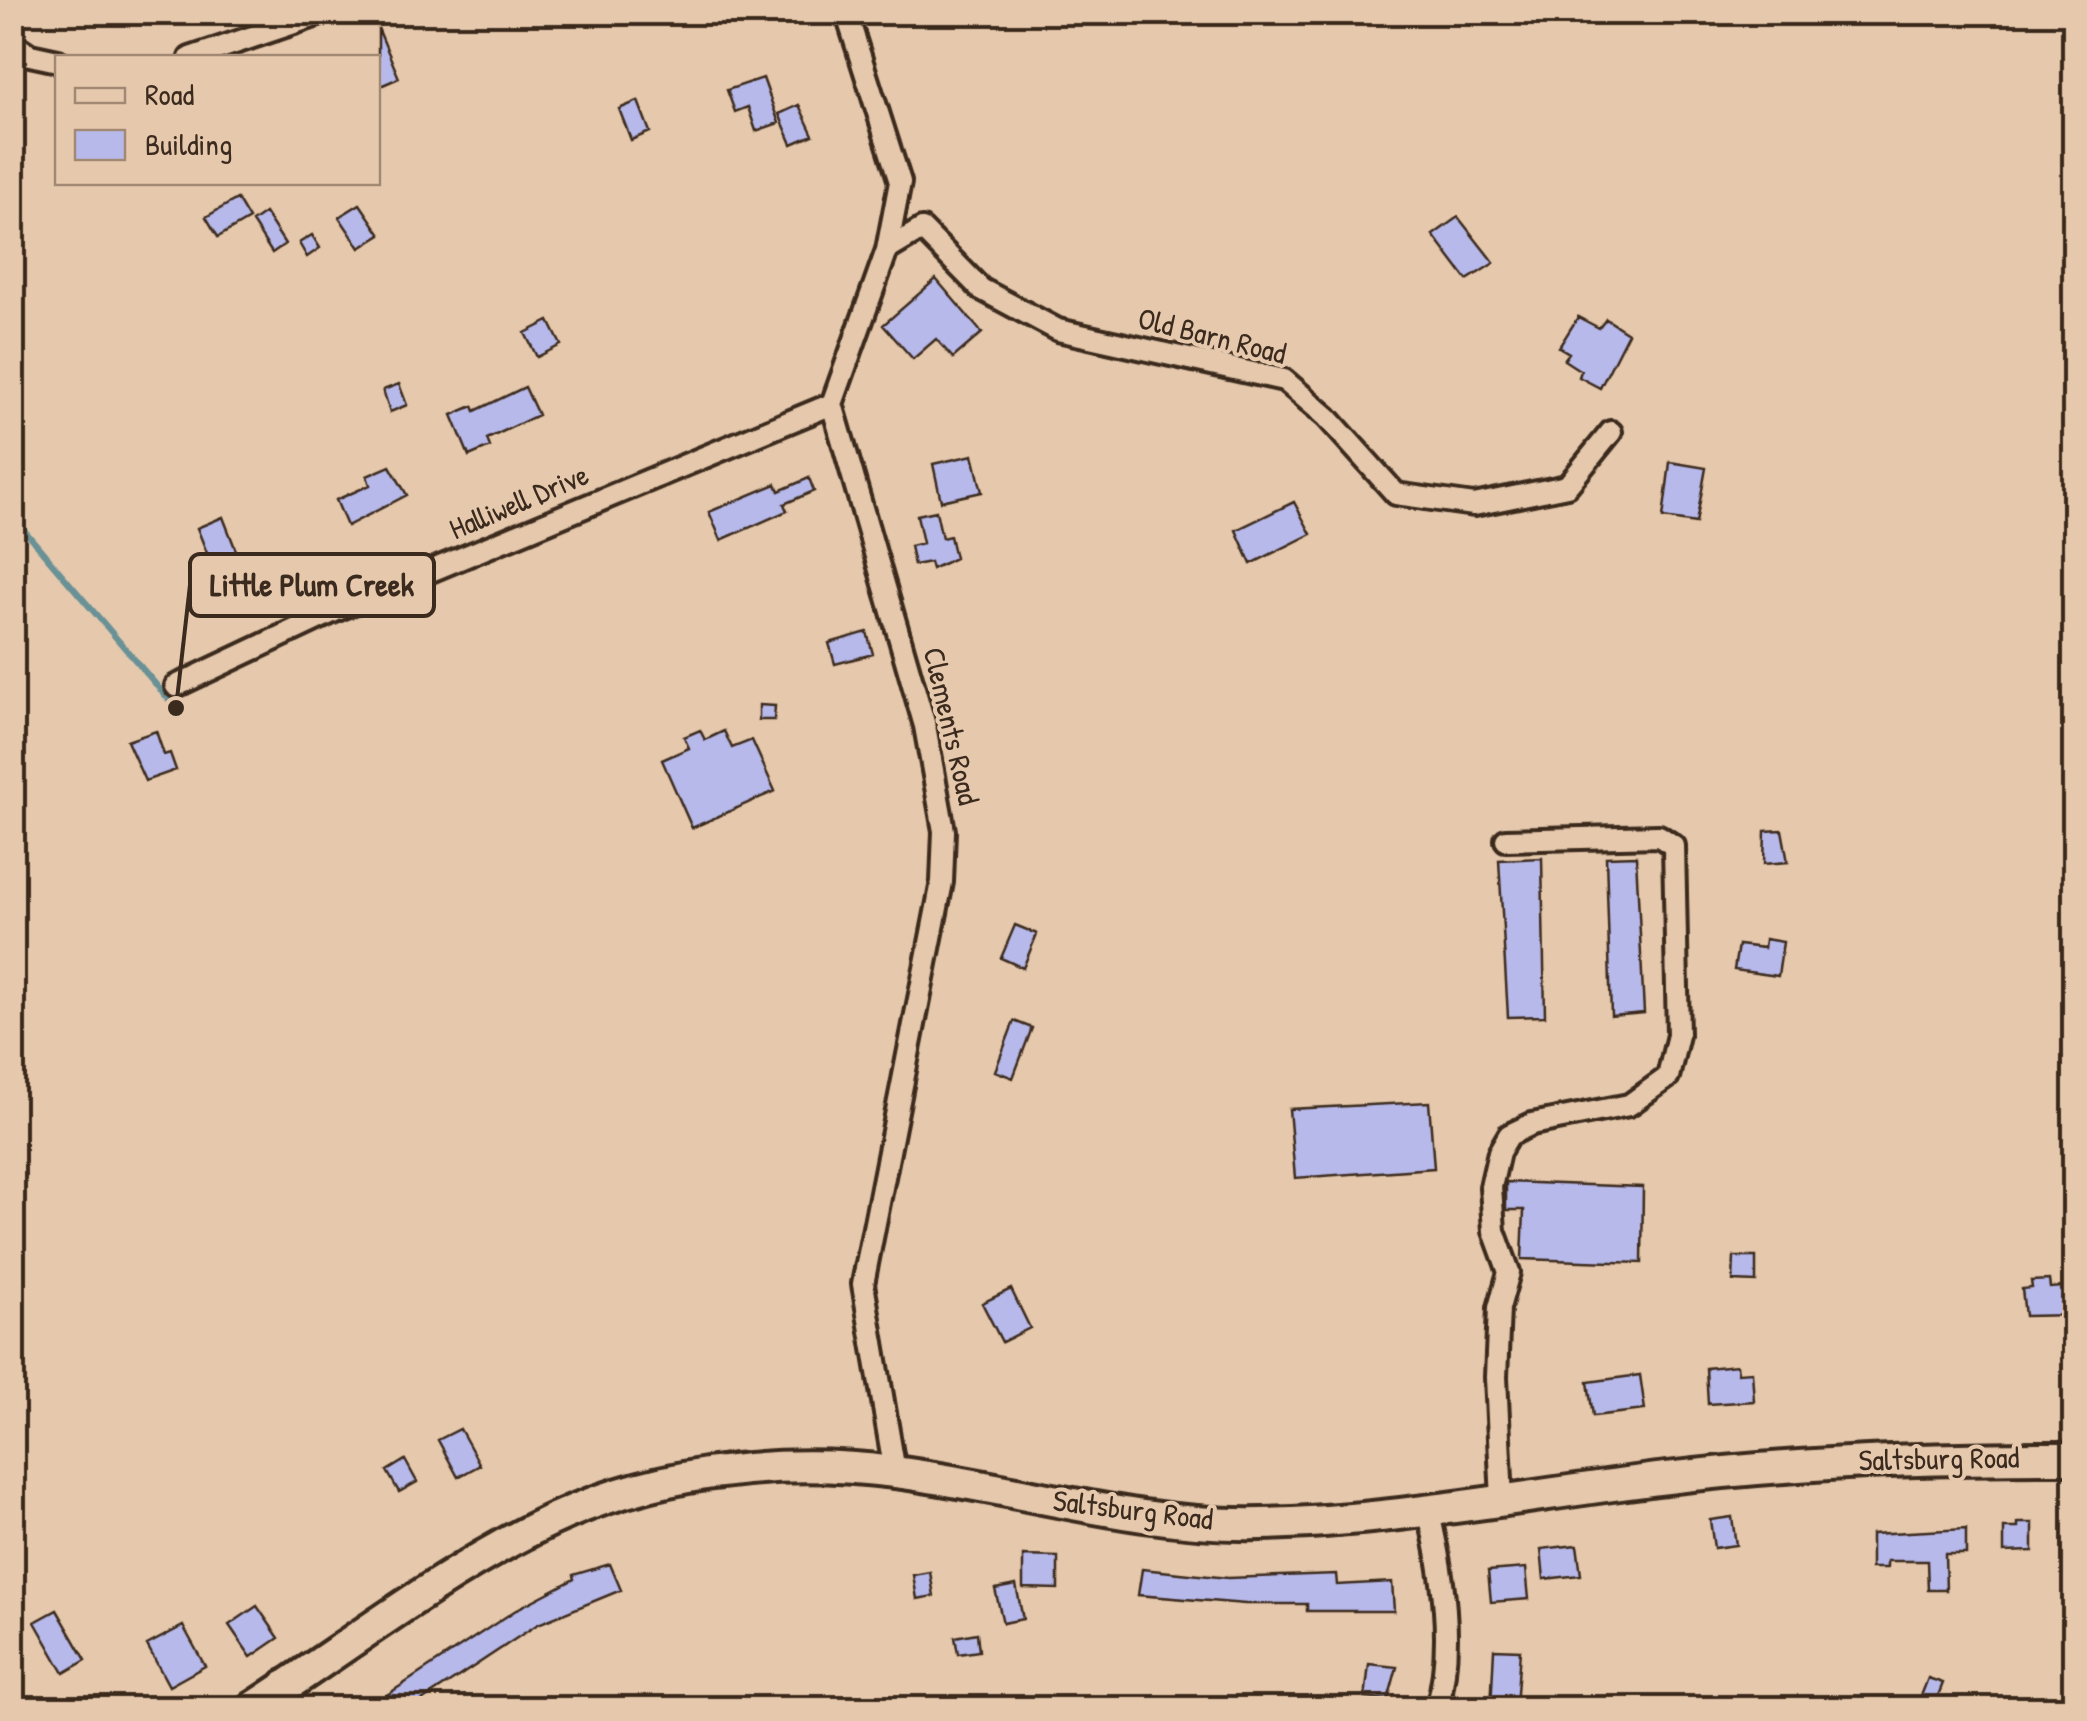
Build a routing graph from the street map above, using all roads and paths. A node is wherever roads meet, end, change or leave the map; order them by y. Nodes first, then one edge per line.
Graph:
1 (327, 12) edge
2 (846, 12) edge
3 (12, 44) edge
4 (199, 55) edge
5 (55, 60) edge
6 (887, 250) junction
7 (832, 404) junction
8 (1611, 432) dead end
9 (176, 686) dead end
10 (1506, 840) dead end
11 (2074, 1458) edge
12 (895, 1472) junction
13 (1502, 1500) junction
14 (1428, 1510) junction
15 (253, 1708) edge
16 (1437, 1708) edge

1 - 4 street
2 - 6 street
3 - 5 street
6 - 7 street
6 - 8 street, Old Barn Road
7 - 9 street, Halliwell Drive
7 - 12 street, Clements Road
10 - 13 street
11 - 13 main road, Saltsburg Road
12 - 14 main road, Saltsburg Road
12 - 15 main road, Saltsburg Road
13 - 14 main road, Saltsburg Road
14 - 16 street

